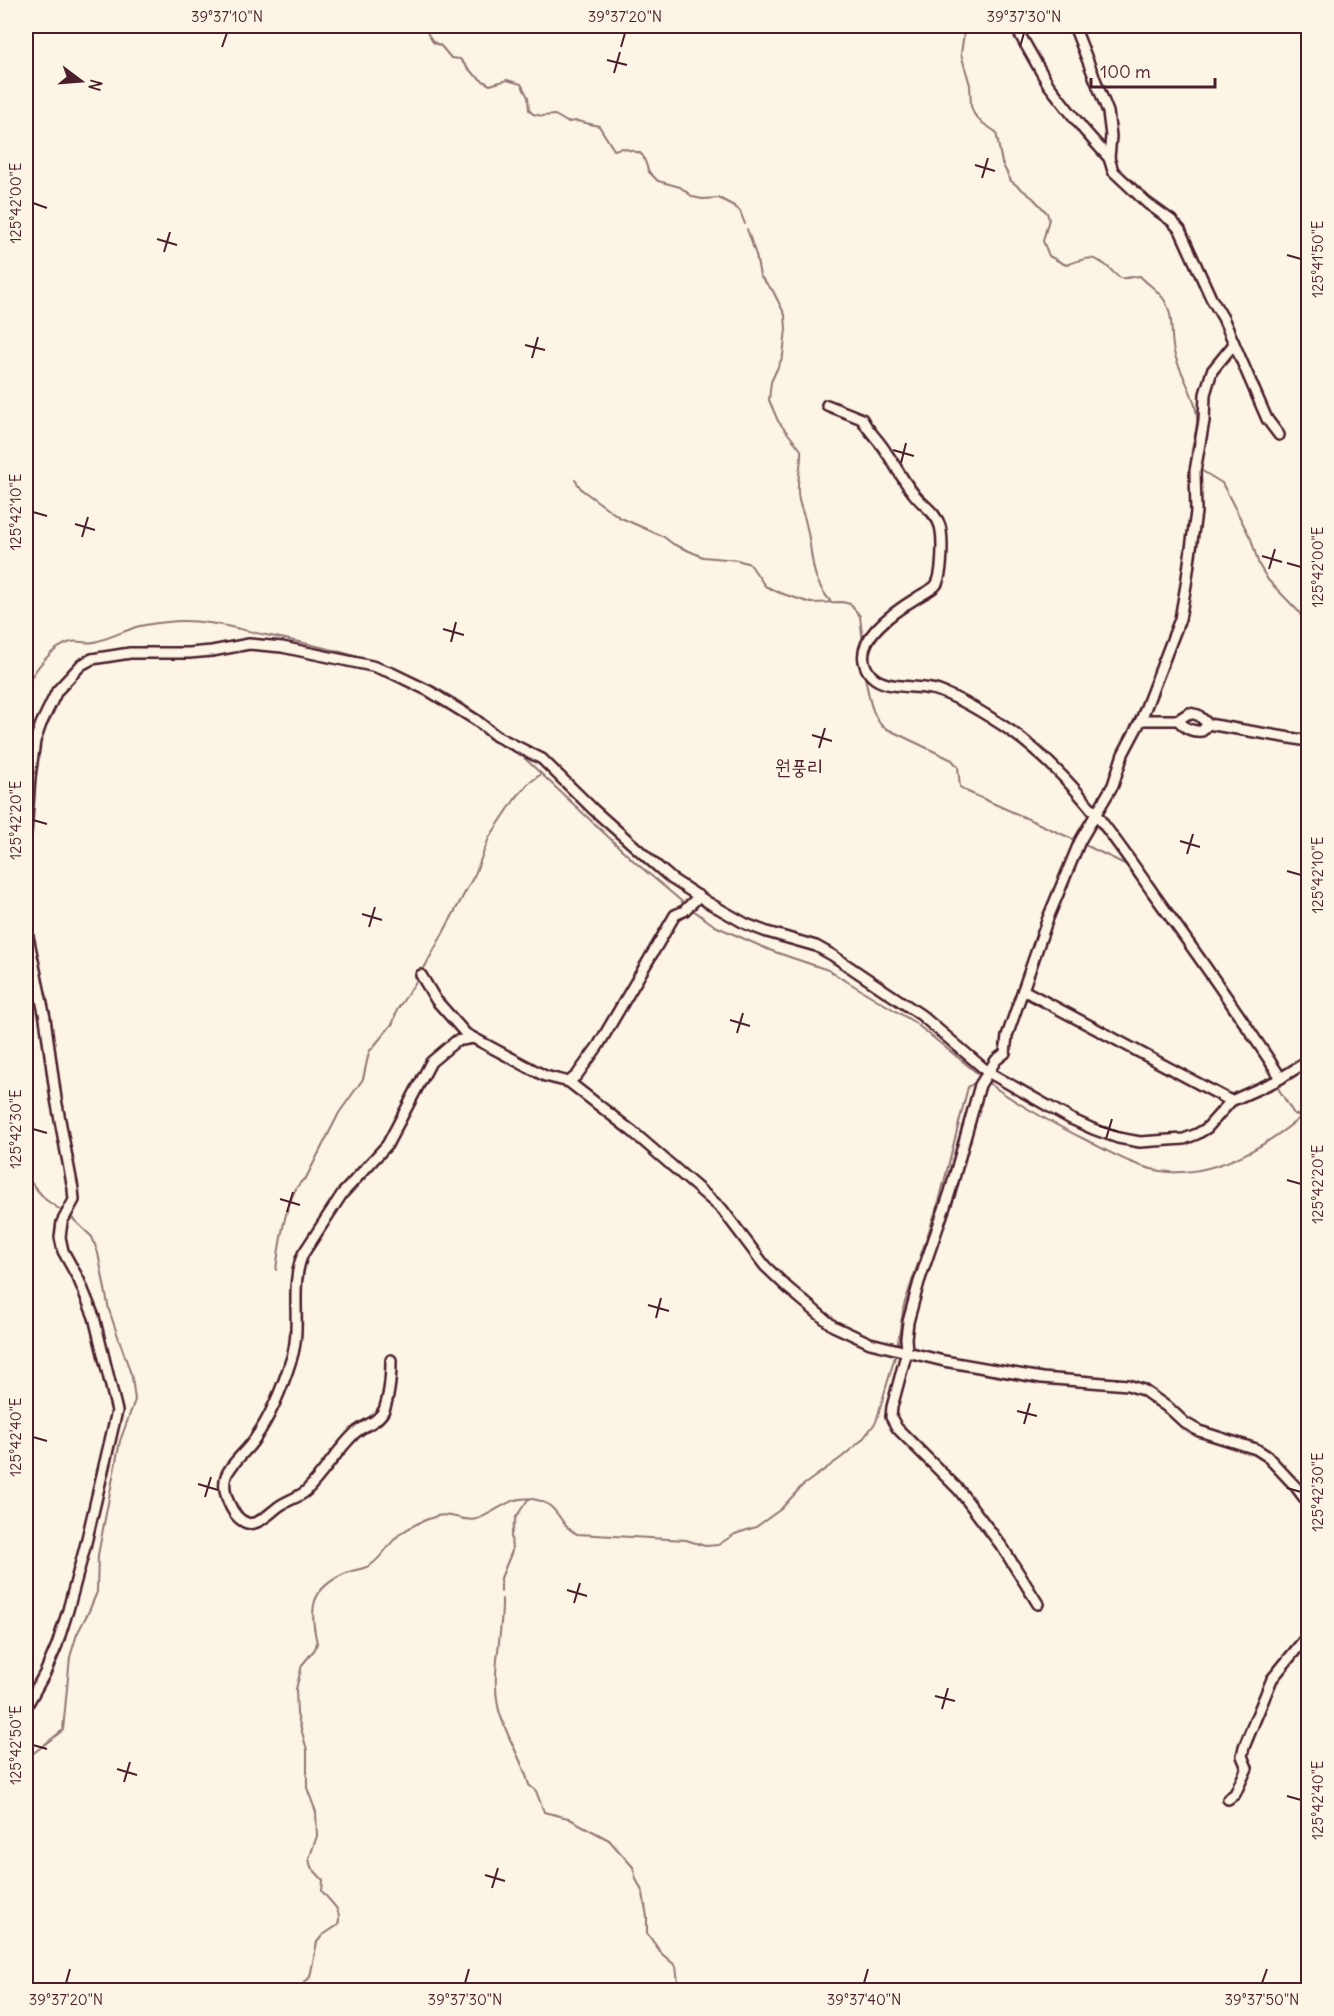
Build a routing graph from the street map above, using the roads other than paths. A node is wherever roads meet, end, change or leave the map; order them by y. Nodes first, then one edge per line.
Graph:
1 (1015, 26) edge
2 (1074, 26) edge
3 (1109, 158) junction
4 (1234, 344) junction
5 (827, 405) dead end
6 (1278, 435) dead end
7 (1142, 720) junction
8 (1178, 720) junction
9 (1208, 724) junction
10 (1308, 741) edge
11 (1097, 814) junction
12 (26, 833) edge
13 (699, 896) junction
14 (26, 899) edge
15 (26, 919) edge
16 (26, 927) edge
17 (420, 975) dead end
18 (1023, 990) junction
19 (473, 1038) junction
20 (1308, 1061) edge
21 (988, 1072) junction
22 (1281, 1078) junction
23 (569, 1082) junction
24 (1231, 1101) junction
25 (907, 1351) junction
26 (391, 1360) dead end
27 (1308, 1503) edge
28 (1038, 1604) dead end
29 (1308, 1635) edge
30 (26, 1707) edge
31 (1228, 1799) dead end

1 - 3 street
2 - 3 street
3 - 4 street
4 - 6 street
4 - 7 street
5 - 11 street
7 - 8 street
7 - 11 street
8 - 9 street
8 - 9 street
9 - 10 street
11 - 18 street
11 - 22 street
12 - 13 street
13 - 21 street
13 - 23 street
14 - 15 street
16 - 30 street
17 - 19 street
18 - 21 street
18 - 24 street
19 - 23 street
19 - 26 street
20 - 22 street
21 - 24 street
21 - 25 street
22 - 24 street
23 - 25 street
25 - 27 street
25 - 28 street
29 - 31 street

